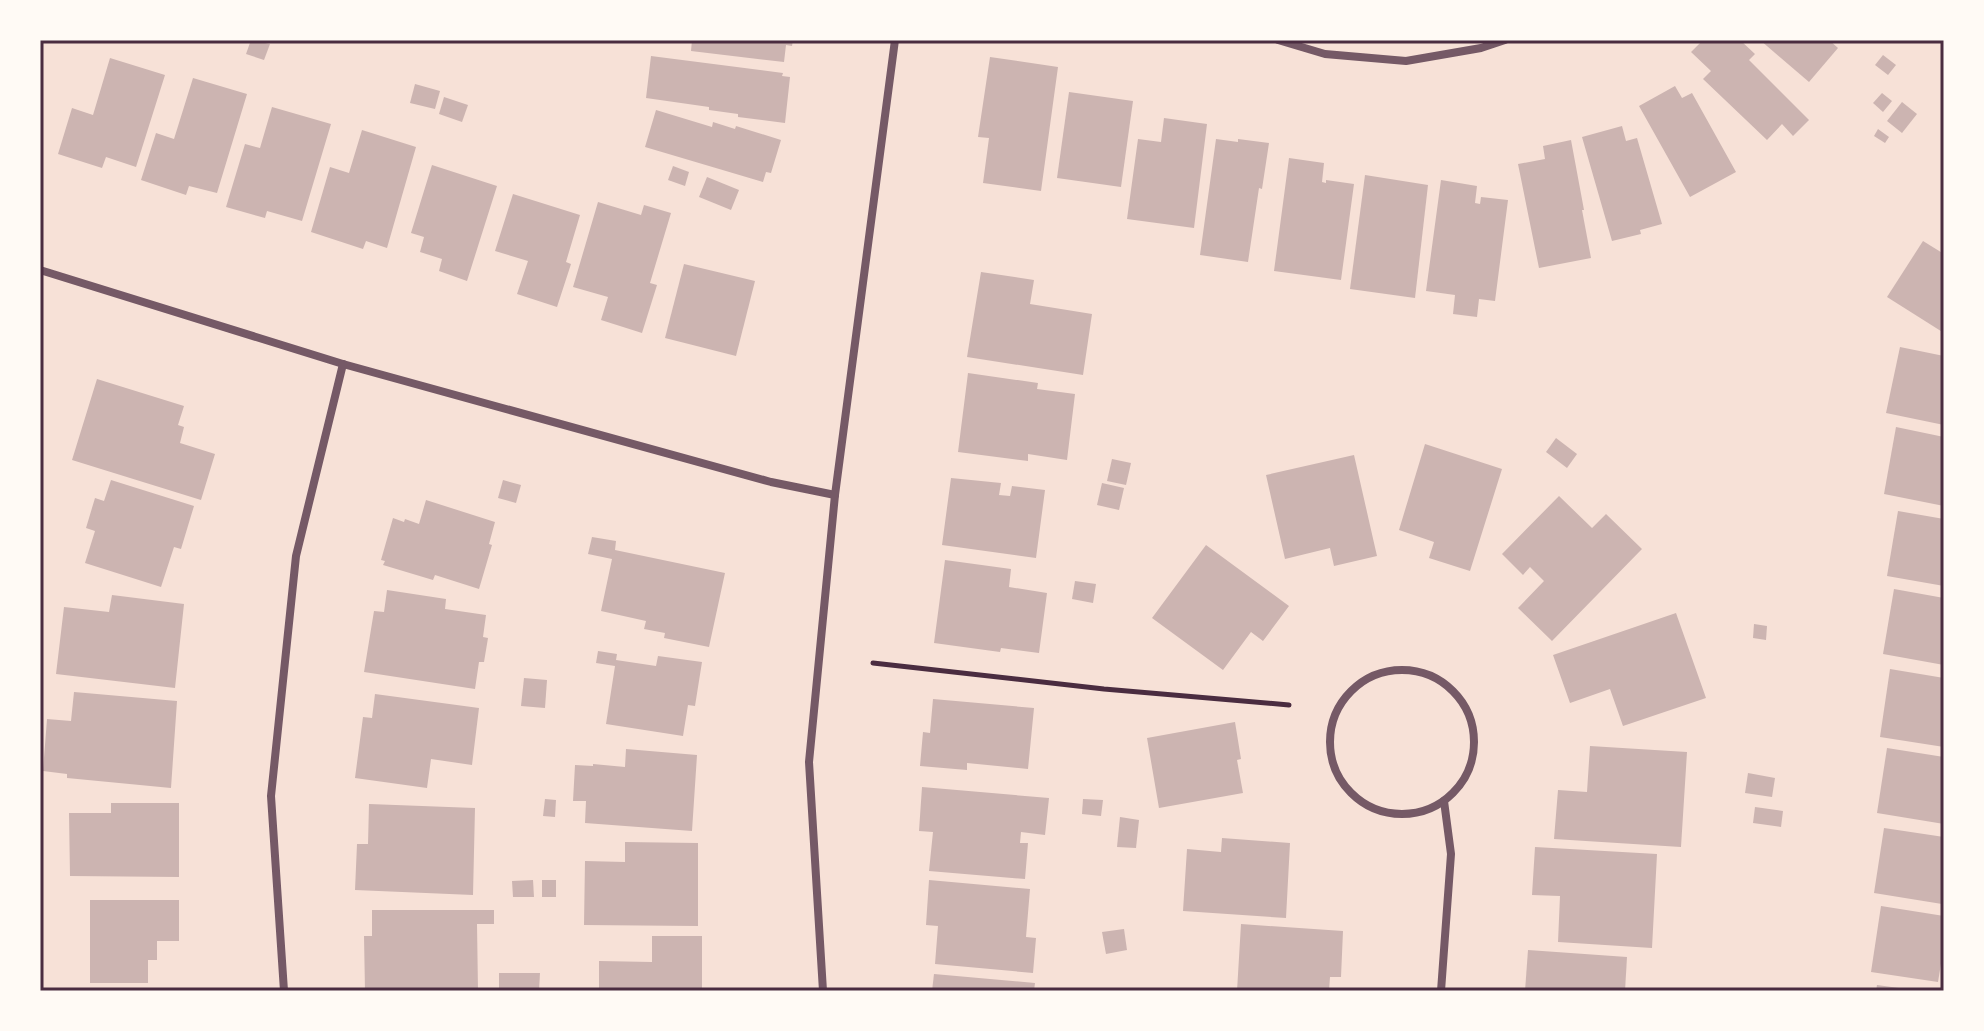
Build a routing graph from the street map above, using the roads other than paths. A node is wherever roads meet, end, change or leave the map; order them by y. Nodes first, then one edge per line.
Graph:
1 (895, 40) edge
2 (1278, 40) edge
3 (1505, 40) edge
4 (40, 270) edge
5 (343, 364) junction
6 (835, 495) junction
7 (1444, 801) junction
8 (284, 991) edge
9 (823, 991) edge
10 (1441, 991) edge

1 - 6 street
2 - 3 street
4 - 5 street
5 - 6 street
5 - 8 street
6 - 9 street
7 - 7 street
7 - 10 street

